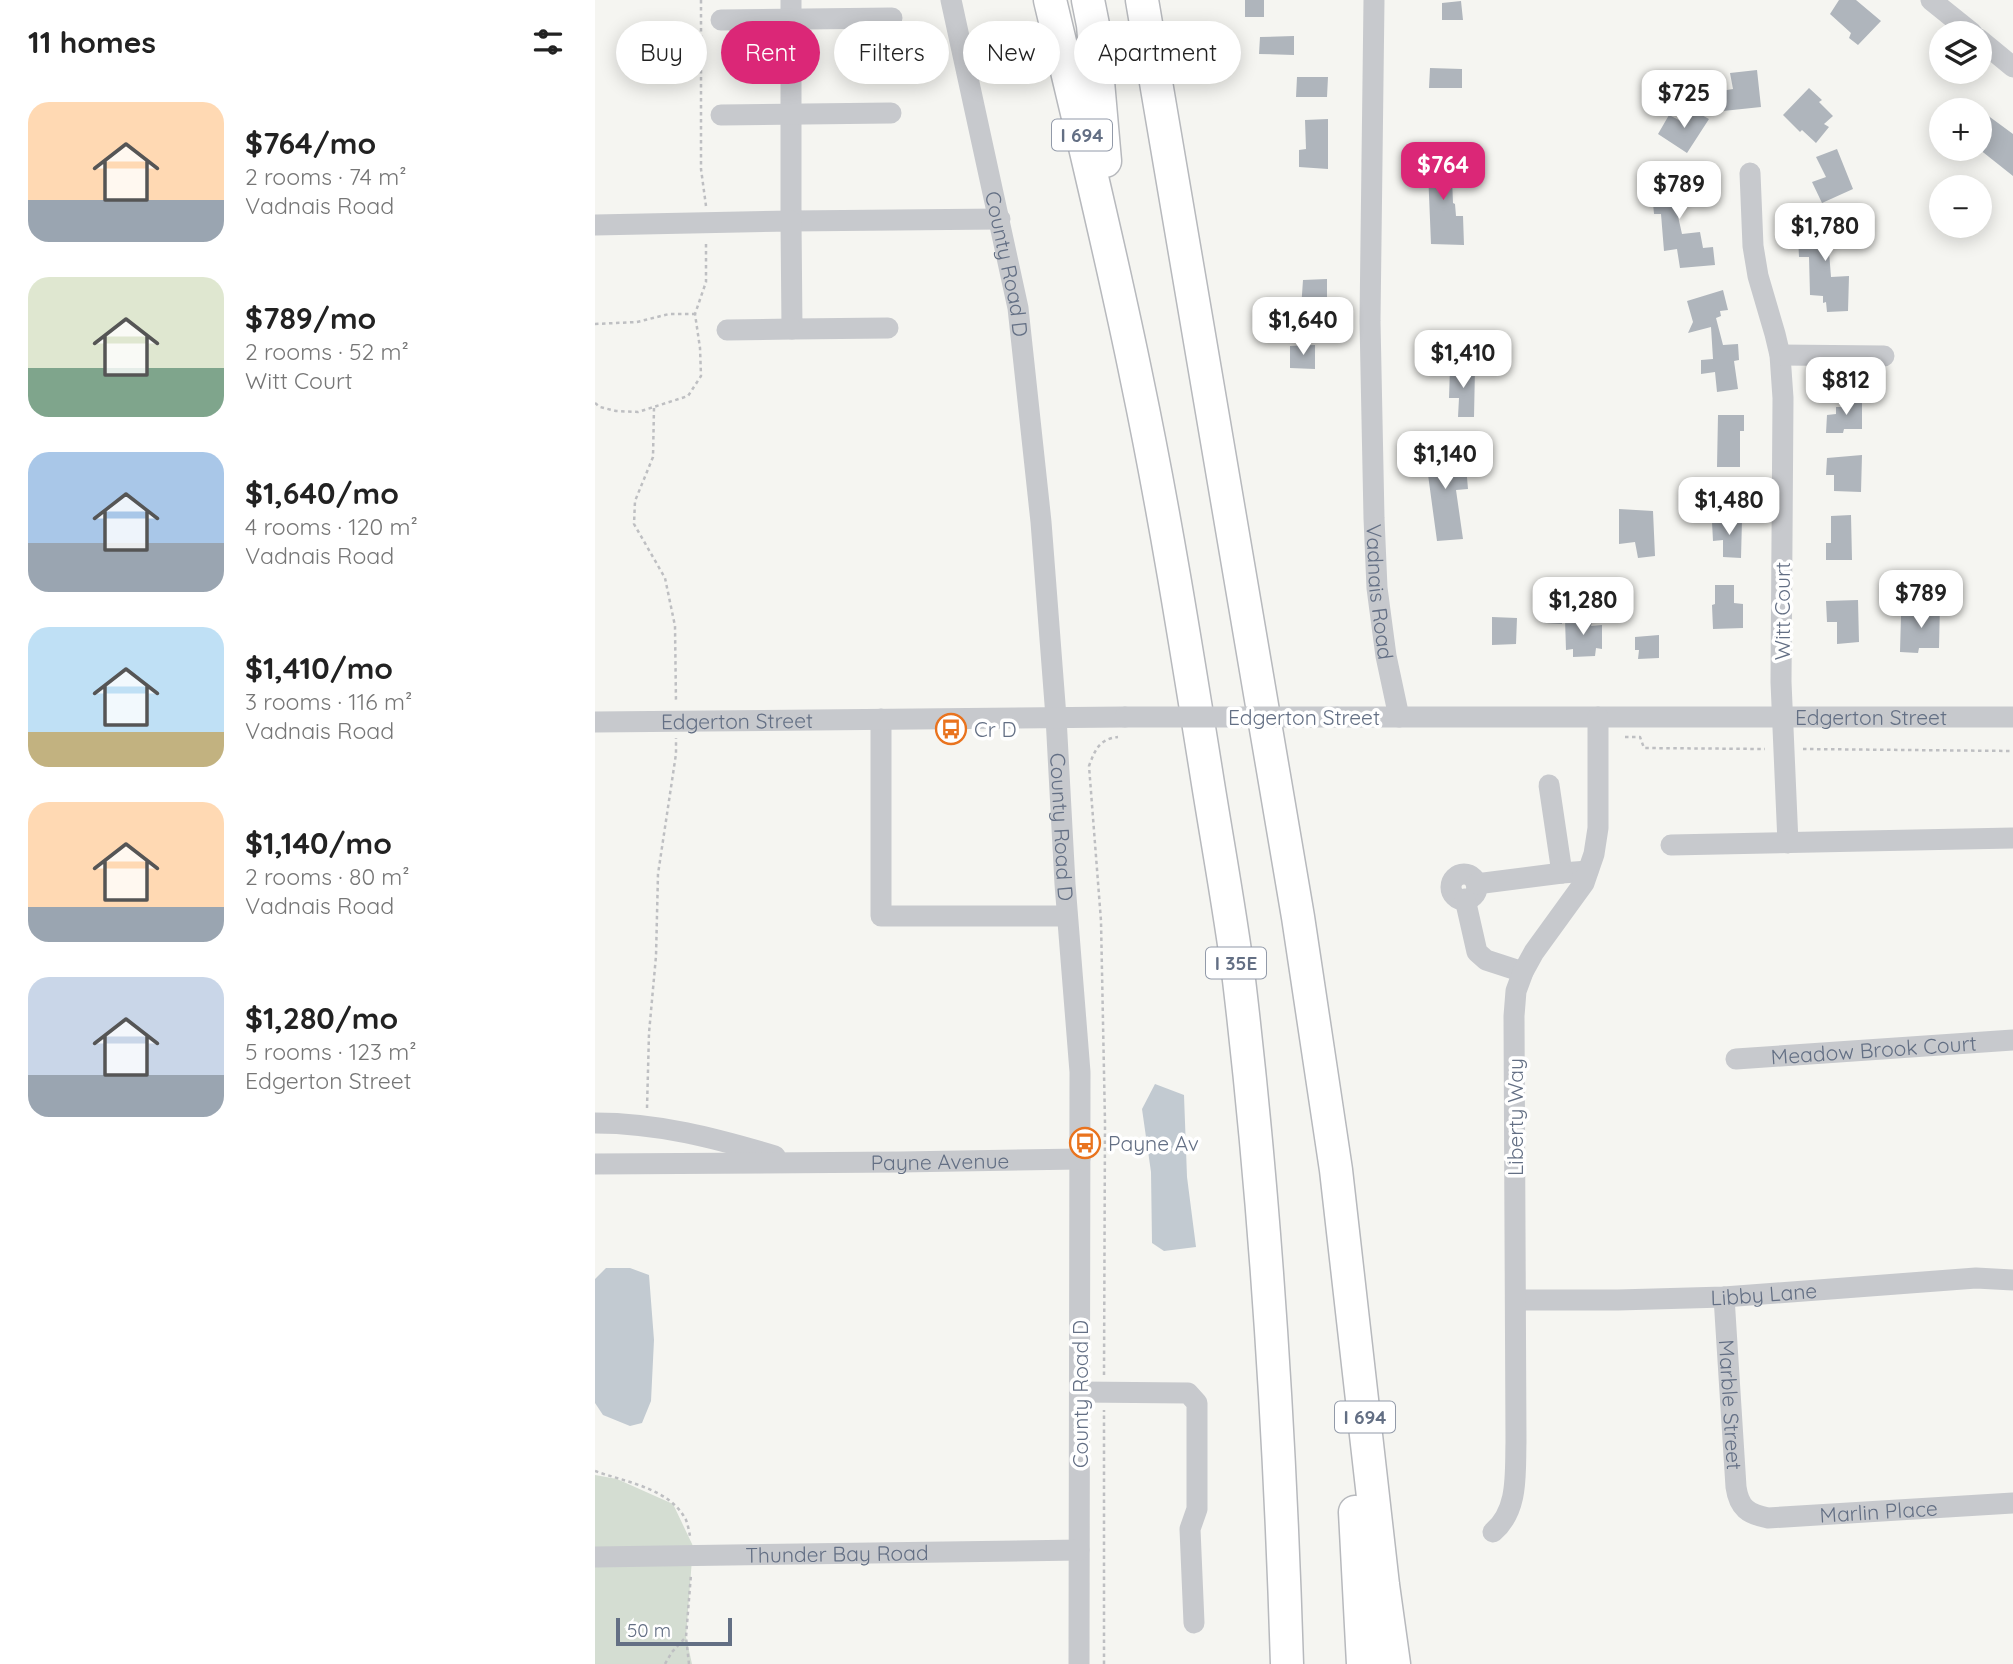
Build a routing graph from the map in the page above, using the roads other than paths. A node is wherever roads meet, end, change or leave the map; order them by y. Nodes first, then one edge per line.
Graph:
1 (951, 0) edge
2 (1050, 0) edge
3 (1088, 0) edge
4 (1142, 0) edge
5 (1374, 0) edge
6 (1931, 0) edge
7 (791, 10) edge
8 (892, 18) dead end
9 (721, 19) dead end
10 (1957, 21) edge
11 (1992, 50) edge
12 (2013, 67) edge
13 (791, 113) junction
14 (891, 113) dead end
15 (721, 115) dead end
16 (1751, 173) dead end
17 (1000, 219) junction
18 (791, 221) junction
19 (595, 225) edge
20 (1114, 271) junction
21 (888, 328) dead end
22 (792, 329) junction
23 (727, 330) dead end
24 (1780, 355) junction
25 (1884, 356) dead end
26 (1782, 716) junction
27 (2013, 717) edge
28 (1056, 718) junction
29 (1399, 718) junction
30 (881, 719) junction
31 (595, 722) edge
32 (1598, 727) junction
33 (1549, 785) dead end
34 (2013, 838) edge
35 (1789, 843) junction
36 (1671, 845) dead end
37 (1588, 871) junction
38 (1562, 873) junction
39 (1067, 916) junction
40 (1523, 972) junction
41 (2013, 1040) edge
42 (1736, 1059) dead end
43 (595, 1123) edge
44 (1080, 1159) junction
45 (801, 1163) junction
46 (595, 1164) edge
47 (1336, 1170) junction
48 (2013, 1280) edge
49 (1724, 1297) junction
50 (1516, 1300) junction
51 (1080, 1392) junction
52 (2013, 1503) edge
53 (1747, 1511) joint
54 (1493, 1532) dead end
55 (1079, 1550) junction
56 (595, 1557) edge
57 (1194, 1623) dead end
58 (1079, 1664) edge
59 (1287, 1664) edge
60 (1363, 1664) edge
61 (1394, 1664) edge

1 - 17 street, County Road D
2 - 20 highway, I 694
3 - 20 highway, I 35E
4 - 47 highway
5 - 29 street, Vadnais Road
6 - 10 street
7 - 8 street
7 - 9 street
7 - 13 street
11 - 12 street
13 - 14 street
13 - 15 street
13 - 18 street
16 - 24 street, Witt Court
17 - 18 street
17 - 28 street, County Road D
18 - 19 street
18 - 22 street
20 - 59 highway, I 35E
21 - 22 street
22 - 23 street
24 - 25 street
24 - 26 street, Witt Court
26 - 27 street, Edgerton Street
26 - 32 street, Edgerton Street
26 - 35 street, Witt Court
28 - 29 street, Edgerton Street, bridge
28 - 30 street, Edgerton Street
28 - 39 street, County Road D
29 - 32 street, Edgerton Street
30 - 31 street, Edgerton Street
30 - 39 street
32 - 37 street, Liberty Way
33 - 38 street
34 - 35 street
35 - 36 street
37 - 38 street
37 - 40 street, Liberty Way
38 - 40 street
39 - 44 street, County Road D
40 - 50 street, Liberty Way
41 - 42 street, Meadow Brook Court
43 - 45 street, Payne Avenue
44 - 45 street, Payne Avenue
44 - 51 street, County Road D
45 - 46 street, Payne Avenue
47 - 60 highway
47 - 61 highway, I 694
48 - 49 street, Libby Lane
49 - 50 street, Libby Lane
49 - 53 street, Marble Street
50 - 54 street, Liberty Way
51 - 55 street, County Road D
51 - 57 street
52 - 53 street, Marlin Place
55 - 56 street, Thunder Bay Road
55 - 58 street, County Road D

